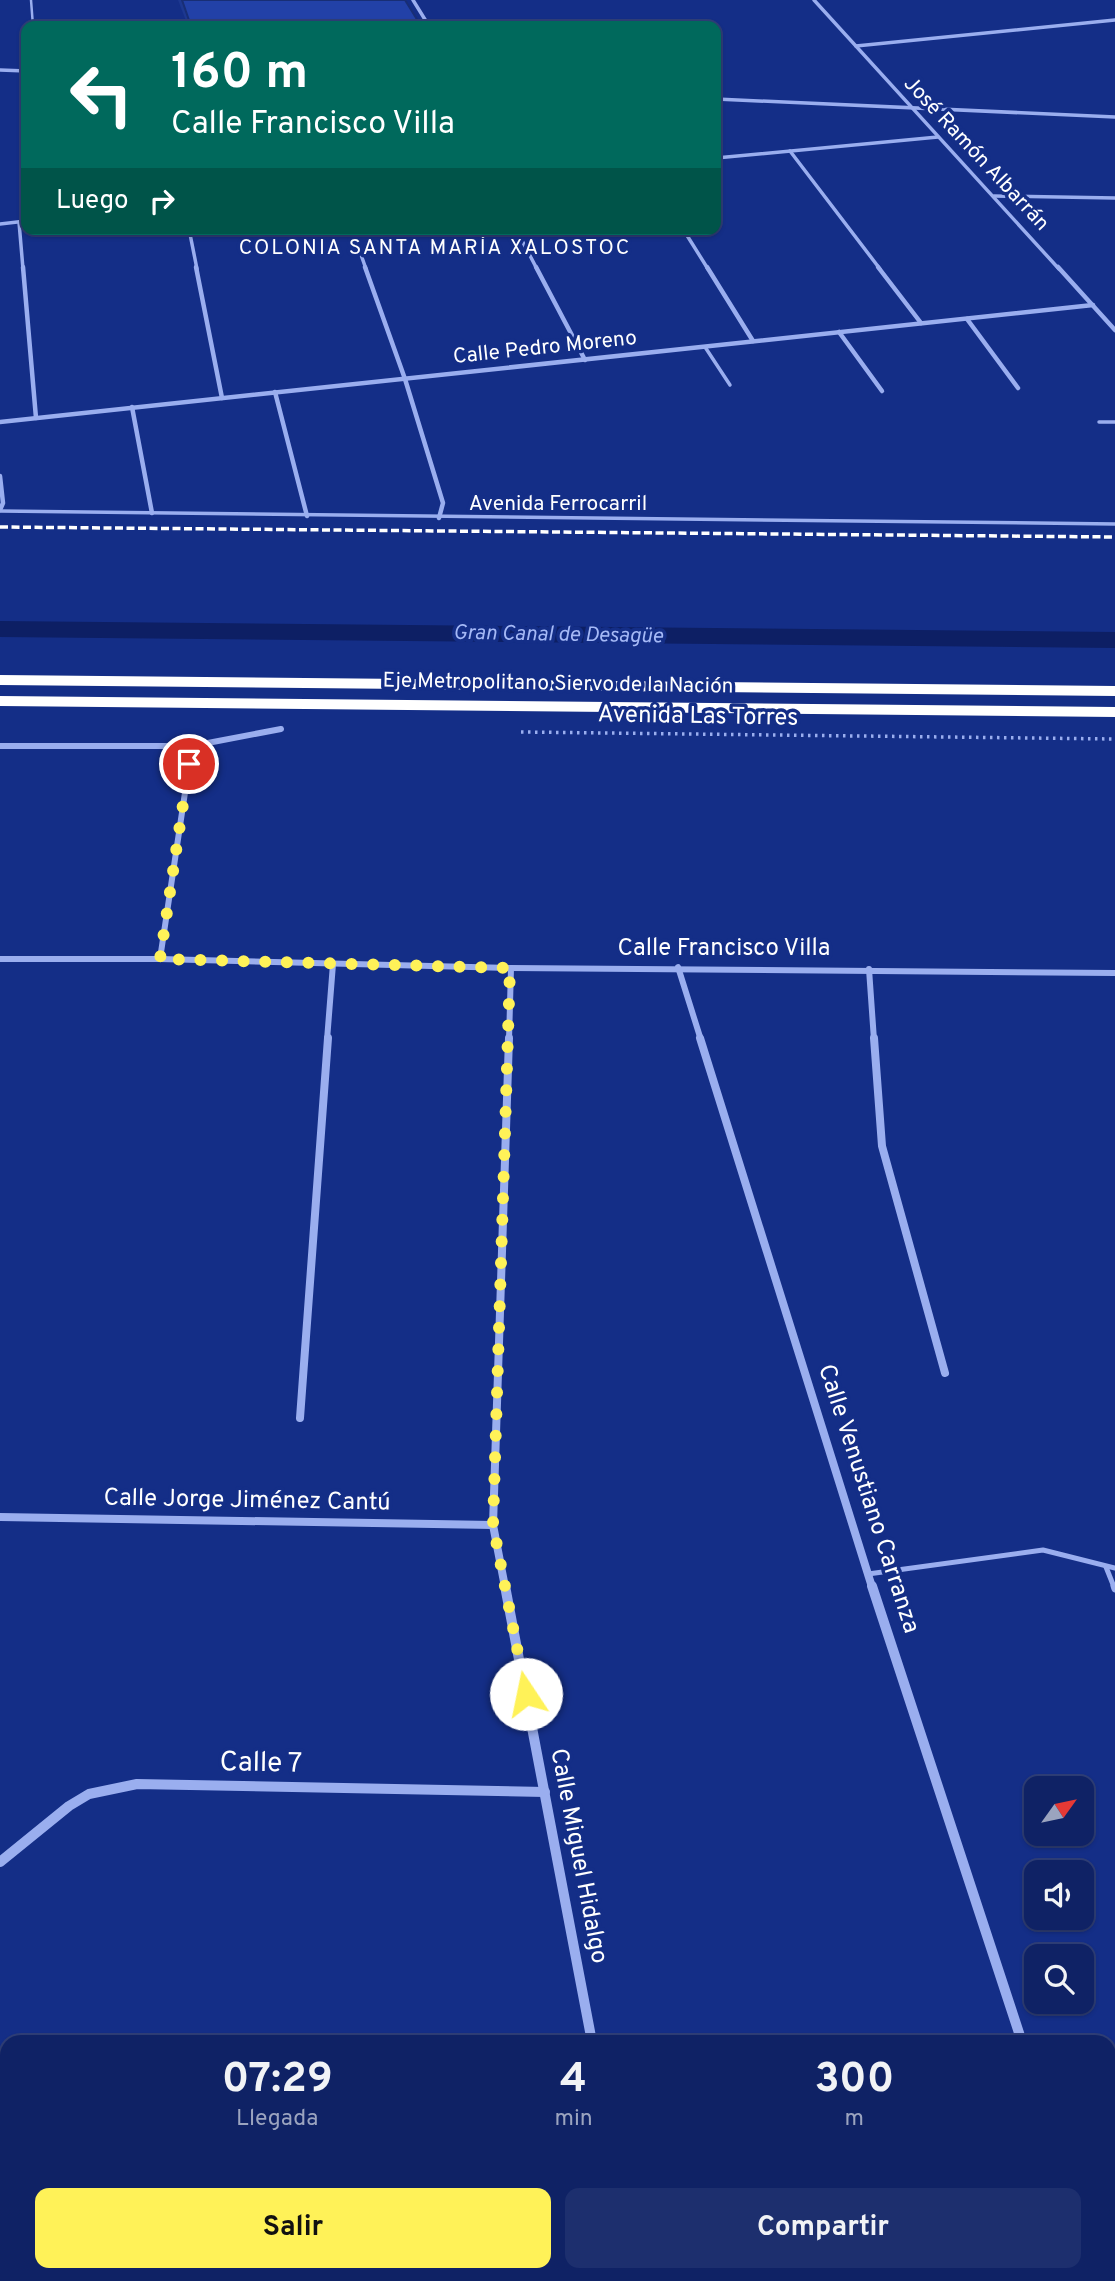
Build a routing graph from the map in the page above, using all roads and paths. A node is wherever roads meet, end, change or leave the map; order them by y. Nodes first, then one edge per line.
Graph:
1 (31, 0) edge
2 (413, 0) edge
3 (814, 0) edge
4 (1115, 20) edge
5 (33, 21) edge
6 (426, 21) edge
7 (856, 46) junction
8 (0, 70) edge
9 (21, 71) edge
10 (721, 99) edge
11 (911, 107) junction
12 (1115, 117) edge
13 (938, 137) junction
14 (790, 151) junction
15 (721, 158) edge
16 (994, 197) junction
17 (1115, 198) edge
18 (19, 222) joint
19 (0, 224) edge
20 (190, 235) edge
21 (354, 235) edge
22 (519, 235) edge
23 (687, 235) edge
24 (1093, 305) junction
25 (967, 319) junction
26 (920, 323) junction
27 (1115, 330) edge
28 (839, 332) junction
29 (753, 341) junction
30 (705, 347) junction
31 (585, 360) junction
32 (405, 379) junction
33 (730, 385) dead end
34 (1018, 388) dead end
35 (882, 391) dead end
36 (275, 392) junction
37 (222, 398) junction
38 (132, 407) junction
39 (36, 418) junction
40 (0, 422) edge
41 (1099, 422) dead end
42 (1115, 422) edge
43 (0, 477) edge
44 (0, 510) edge
45 (152, 513) junction
46 (307, 516) junction
47 (439, 518) junction
48 (1115, 524) edge
49 (0, 680) edge
50 (1115, 691) edge
51 (0, 701) edge
52 (1115, 712) edge
53 (281, 729) dead end
54 (517, 732) dead end
55 (1115, 739) edge
56 (0, 746) edge
57 (192, 746) junction
58 (0, 959) edge
59 (160, 959) junction
60 (333, 964) junction
61 (678, 967) junction
62 (510, 968) junction
63 (869, 970) junction
64 (1115, 973) edge
65 (945, 1373) dead end
66 (300, 1418) dead end
67 (0, 1517) edge
68 (493, 1525) junction
69 (1106, 1567) junction
70 (1115, 1568) edge
71 (869, 1574) junction
72 (1115, 1589) edge
73 (545, 1792) junction
74 (0, 1862) edge
75 (591, 2035) edge
76 (1020, 2035) edge

1 - 5 lane
2 - 6 street
3 - 7 street, José Ramón Albarrán
4 - 7 street
7 - 11 street, José Ramón Albarrán
8 - 9 street
10 - 11 street
11 - 12 street
11 - 13 street, José Ramón Albarrán
13 - 14 street
13 - 16 street, José Ramón Albarrán
14 - 15 street
14 - 26 street
16 - 17 street
16 - 24 street, José Ramón Albarrán
18 - 19 street
18 - 39 street
20 - 37 street
21 - 32 street
22 - 31 street
23 - 29 street
24 - 25 street, Calle Pedro Moreno
24 - 27 street, José Ramón Albarrán
25 - 26 street, Calle Pedro Moreno
25 - 34 street
26 - 28 street, Calle Pedro Moreno
28 - 29 street, Calle Pedro Moreno
28 - 35 street
29 - 30 street, Calle Pedro Moreno
30 - 31 street, Calle Pedro Moreno
30 - 33 lane
31 - 32 street, Calle Pedro Moreno
32 - 36 street, Calle Pedro Moreno
32 - 47 street
36 - 37 street, Calle Pedro Moreno
36 - 46 street
37 - 38 street, Calle Pedro Moreno
38 - 39 street, Calle Pedro Moreno
38 - 45 street
39 - 40 street, Calle Pedro Moreno
41 - 42 lane
43 - 44 street
44 - 45 lane, Avenida Ferrocarril
45 - 46 lane, Avenida Ferrocarril
46 - 47 lane, Avenida Ferrocarril
47 - 48 lane, Avenida Ferrocarril
49 - 50 highway, Eje Metropolitano Siervo de la Nación
51 - 52 highway, Eje Metropolitano Siervo de la Nación
53 - 57 street
54 - 55 path, Avenida Las Torres
56 - 57 street
57 - 59 street
58 - 59 street, Calle Francisco Villa
59 - 60 street, Calle Francisco Villa
60 - 62 street, Calle Francisco Villa
60 - 66 street
61 - 62 street, Calle Francisco Villa
61 - 63 street, Calle Francisco Villa
61 - 71 street, Calle Venustiano Carranza
62 - 68 street, Calle Miguel Hidalgo
63 - 64 street, Calle Francisco Villa
63 - 65 street
67 - 68 street, Calle Jorge Jiménez Cantú
68 - 73 street, Calle Miguel Hidalgo
69 - 70 lane
69 - 71 lane
69 - 72 lane
71 - 76 street, Calle Venustiano Carranza
73 - 74 street, Calle 7
73 - 75 street, Calle Miguel Hidalgo

